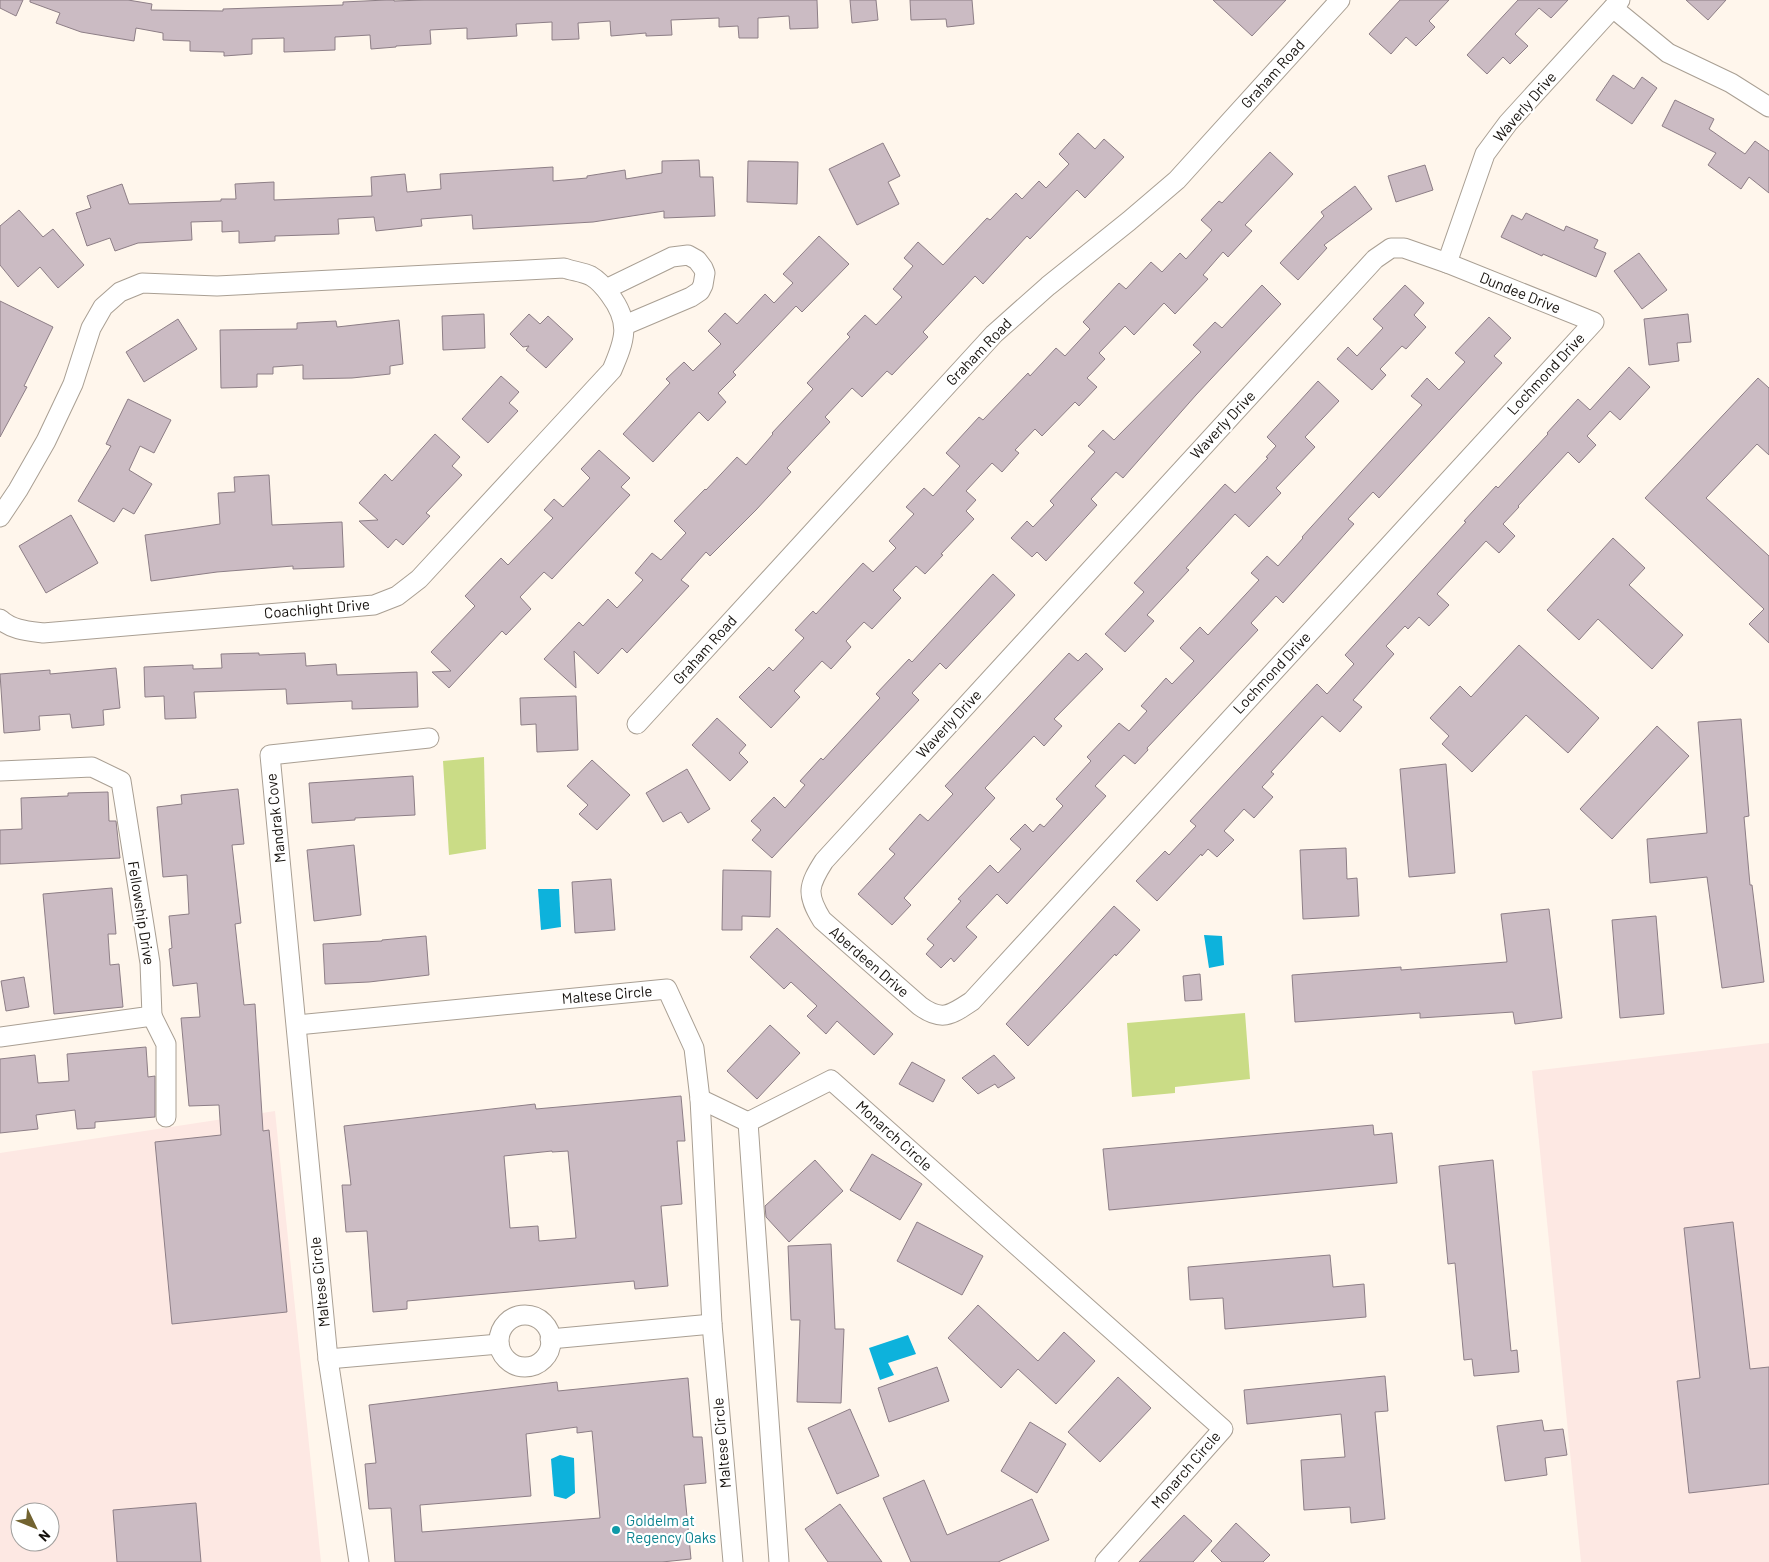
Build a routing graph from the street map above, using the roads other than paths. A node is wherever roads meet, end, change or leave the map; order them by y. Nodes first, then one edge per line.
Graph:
1 (1340, 0) edge
2 (1617, 4) edge
3 (1769, 107) edge
4 (1447, 263) junction
5 (606, 289) junction
6 (1594, 322) joint
7 (625, 325) junction
8 (0, 517) edge
9 (0, 619) edge
10 (637, 724) dead end
11 (429, 738) dead end
12 (0, 771) edge
13 (810, 890) joint
14 (289, 951) joint
15 (152, 1016) junction
16 (946, 1016) joint
17 (297, 1025) junction
18 (0, 1037) edge
19 (700, 1099) junction
20 (166, 1117) dead end
21 (748, 1122) junction
22 (712, 1324) junction
23 (550, 1339) junction
24 (499, 1344) junction
25 (328, 1359) junction
26 (359, 1562) edge
27 (733, 1562) edge
28 (779, 1562) edge
29 (1105, 1562) edge

1 - 10 street, Graham Road
2 - 3 street
2 - 4 street, Waverly Drive
4 - 6 street, Dundee Drive
4 - 13 street, Waverly Drive
5 - 7 street
5 - 7 street
5 - 8 street
6 - 16 street, Lochmond Drive
7 - 9 street, Coachlight Drive
11 - 14 street, Mandrak Cove
12 - 15 street, Fellowship Drive
13 - 16 street, Aberdeen Drive
14 - 17 street, Maltese Circle
15 - 18 street
15 - 20 street
17 - 19 street, Maltese Circle
17 - 25 street, Maltese Circle
19 - 21 street
19 - 22 street, Maltese Circle
21 - 28 street
21 - 29 street, Monarch Circle
22 - 23 street
22 - 27 street, Maltese Circle
23 - 24 street
23 - 24 street
24 - 25 street
25 - 26 street, Maltese Circle

